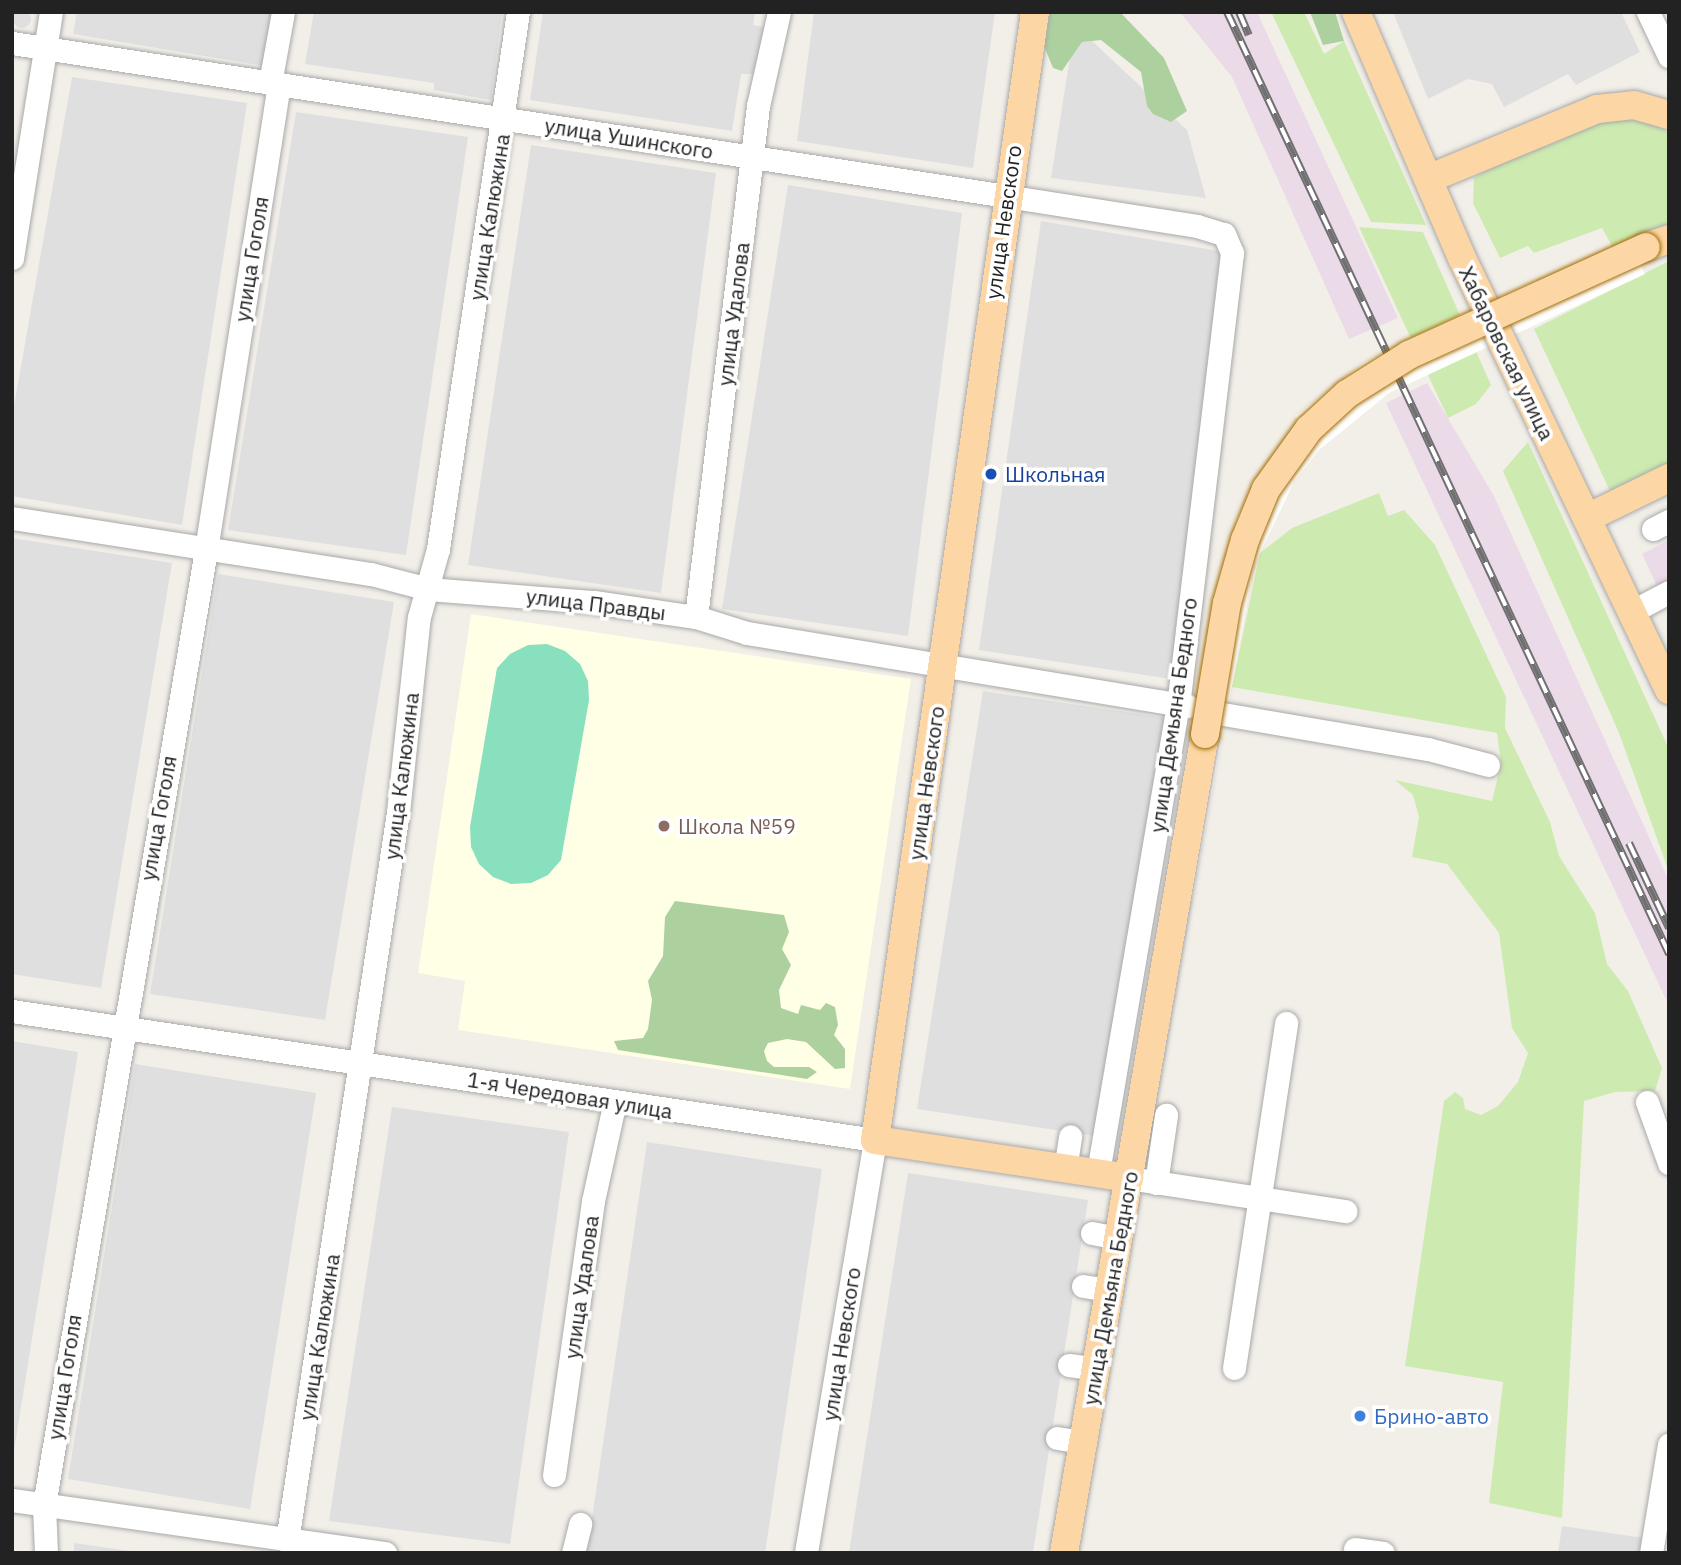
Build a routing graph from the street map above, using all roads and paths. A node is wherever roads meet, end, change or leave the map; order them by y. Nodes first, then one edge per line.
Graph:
1 (51, 12) edge
2 (283, 12) edge
3 (518, 12) edge
4 (779, 12) edge
5 (1035, 12) edge
6 (1356, 12) edge
7 (1656, 16) edge
8 (12, 43) edge
9 (44, 49) junction
10 (1669, 56) edge
11 (274, 84) junction
12 (1669, 115) edge
13 (503, 118) junction
14 (752, 157) junction
15 (1428, 179) junction
16 (1006, 196) junction
17 (1661, 242) edge
18 (1231, 253) joint
19 (12, 258) edge
20 (1669, 478) edge
21 (12, 518) edge
22 (1587, 518) junction
23 (206, 550) junction
24 (428, 589) junction
25 (1669, 592) edge
26 (1632, 612) junction
27 (696, 617) junction
28 (943, 666) junction
29 (1669, 690) edge
30 (1183, 705) junction
31 (1214, 724) junction
32 (1488, 765) dead end
33 (12, 1011) edge
34 (1286, 1023) dead end
35 (121, 1027) junction
36 (361, 1063) junction
37 (615, 1101) junction
38 (1647, 1102) dead end
39 (1166, 1115) dead end
40 (1070, 1136) dead end
41 (875, 1140) junction
42 (1669, 1163) edge
43 (1065, 1169) junction
44 (1098, 1174) junction
45 (1129, 1178) junction
46 (1156, 1183) junction
47 (1260, 1198) junction
48 (1345, 1211) dead end
49 (1234, 1368) dead end
50 (1669, 1444) edge
51 (554, 1475) dead end
52 (1665, 1487) edge
53 (12, 1500) edge
54 (44, 1504) junction
55 (580, 1524) dead end
56 (287, 1541) junction
57 (1355, 1549) dead end
58 (46, 1553) edge
59 (385, 1553) edge
60 (573, 1553) edge
61 (806, 1553) edge
62 (1064, 1553) edge
63 (1383, 1553) edge
64 (1651, 1553) edge

1 - 9 street
2 - 11 street, улица Гоголя
3 - 13 street, улица Калюжина
4 - 14 street, улица Удалова
5 - 16 main road, улица Невского
6 - 15 main road, Хабаровская улица
7 - 10 street
8 - 9 street, улица Ушинского
9 - 11 street, улица Ушинского
9 - 19 street
11 - 13 street, улица Ушинского
11 - 23 street, улица Гоголя
12 - 15 main road
13 - 14 street, улица Ушинского
13 - 24 street, улица Калюжина
14 - 16 street, улица Ушинского
14 - 27 street, улица Удалова
15 - 22 main road, Хабаровская улица
16 - 18 street, улица Ушинского
16 - 28 main road, улица Невского
17 - 31 main road, улица Демьяна Бедного, bridge
18 - 30 street, улица Демьяна Бедного
20 - 22 main road
21 - 23 street, улица Правды
22 - 26 main road, Хабаровская улица
23 - 24 street, улица Правды
23 - 35 street, улица Гоголя
24 - 27 street, улица Правды
24 - 36 street, улица Калюжина
25 - 26 street
26 - 29 main road, Хабаровская улица
27 - 28 street, улица Правды
28 - 30 street, улица Правды
28 - 41 main road, улица Невского
30 - 44 street, улица Демьяна Бедного
31 - 32 street
31 - 45 main road, улица Демьяна Бедного
33 - 35 street, 1-я Чередовая улица
34 - 47 street
35 - 36 street, 1-я Чередовая улица
35 - 54 street, улица Гоголя
36 - 37 street, 1-я Чередовая улица
36 - 56 street, улица Калюжина
37 - 41 street, 1-я Чередовая улица
37 - 51 street, улица Удалова
38 - 42 street
39 - 46 street
40 - 43 street
41 - 43 main road, 1-я Чередовая улица
41 - 61 street, улица Невского
43 - 44 main road, 1-я Чередовая улица
44 - 45 main road, 1-я Чередовая улица
45 - 46 street
45 - 62 main road, улица Демьяна Бедного
46 - 47 street
47 - 48 street
47 - 49 street
50 - 52 street
52 - 64 street
53 - 54 street
54 - 56 street
54 - 58 street, улица Гоголя
55 - 60 street
56 - 59 street
57 - 63 street

